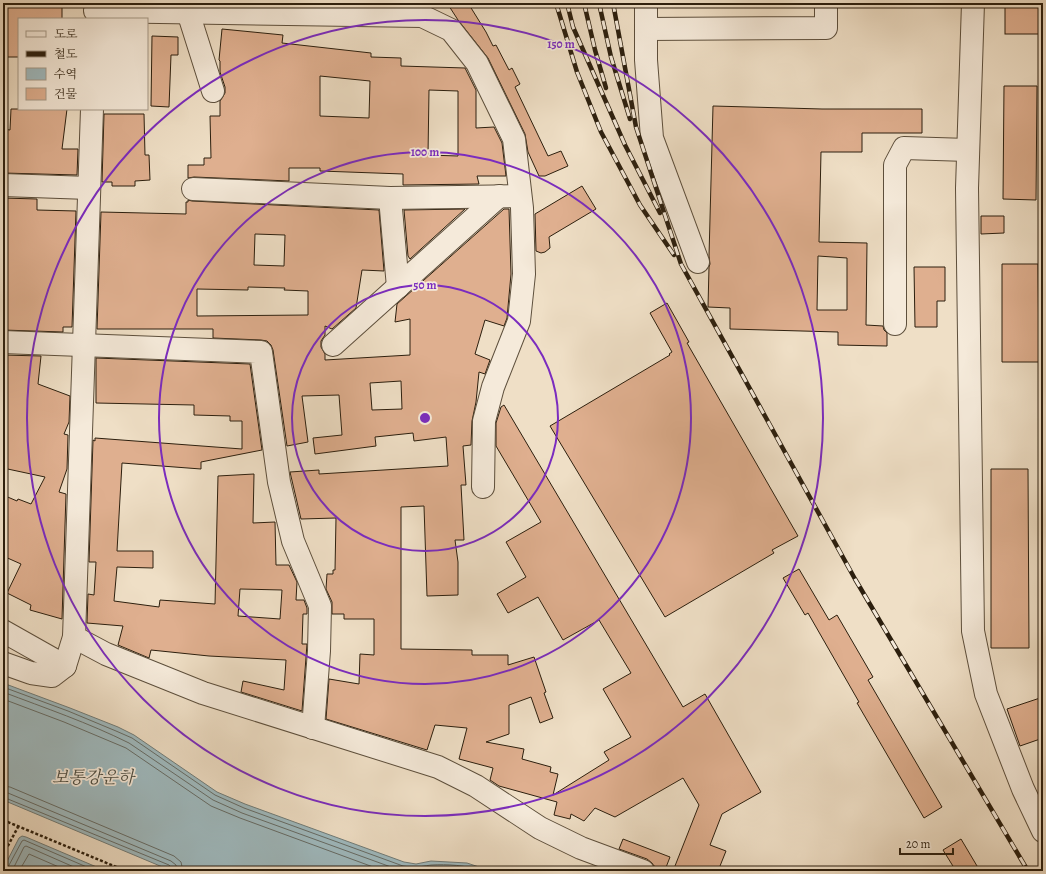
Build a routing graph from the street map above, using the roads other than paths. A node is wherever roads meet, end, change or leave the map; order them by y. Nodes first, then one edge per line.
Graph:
1 (646, 3) edge
2 (826, 3) edge
3 (973, 3) edge
4 (95, 11) edge
5 (188, 12) junction
6 (646, 29) junction
7 (213, 91) dead end
8 (92, 110) edge
9 (968, 150) junction
10 (3, 185) edge
11 (89, 188) junction
12 (193, 189) dead end
13 (499, 196) junction
14 (520, 196) junction
15 (390, 198) junction
16 (698, 262) dead end
17 (398, 287) junction
18 (895, 324) dead end
19 (3, 342) edge
20 (333, 345) dead end
21 (84, 346) junction
22 (483, 487) dead end
23 (3, 631) edge
24 (74, 637) junction
25 (3, 663) edge
26 (65, 666) junction
27 (313, 728) junction
28 (1043, 831) edge
29 (643, 871) edge

1 - 6 street
2 - 6 street
3 - 9 street
4 - 5 street
5 - 7 street
5 - 14 street
6 - 16 street
8 - 11 street
9 - 18 street
9 - 28 street
10 - 11 street
11 - 21 street
12 - 15 street
13 - 14 street
13 - 15 street
13 - 17 street
14 - 22 street
15 - 17 street
17 - 20 street
19 - 21 street
21 - 24 street
21 - 27 street
23 - 26 street
24 - 26 street
24 - 27 street
25 - 26 street
27 - 29 street

